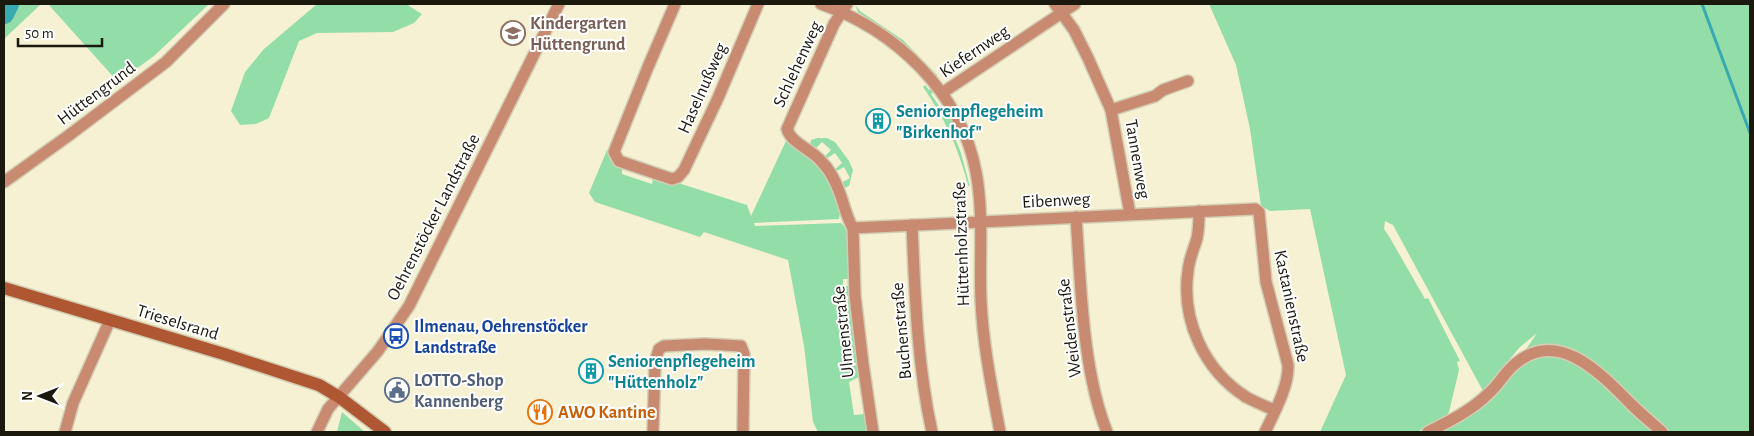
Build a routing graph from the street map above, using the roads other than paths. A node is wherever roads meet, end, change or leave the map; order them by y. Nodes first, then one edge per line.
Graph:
1 (224, 4) edge
2 (559, 4) edge
3 (675, 4) edge
4 (758, 4) edge
5 (821, 4) edge
6 (1075, 4) edge
7 (844, 8) edge
8 (1059, 8) edge
9 (1188, 81) dead end
10 (942, 93) junction
11 (1111, 110) junction
12 (4, 182) edge
13 (1199, 211) junction
14 (1259, 212) joint
15 (1130, 214) junction
16 (1076, 217) junction
17 (980, 222) junction
18 (912, 225) junction
19 (853, 228) junction
20 (4, 288) edge
21 (110, 320) junction
22 (340, 397) junction
23 (1274, 410) junction
24 (64, 432) edge
25 (317, 432) edge
26 (385, 432) edge
27 (653, 432) edge
28 (743, 432) edge
29 (873, 432) edge
30 (932, 432) edge
31 (1000, 432) edge
32 (1107, 432) edge
33 (1265, 432) edge
34 (1428, 432) edge
35 (1662, 432) edge

1 - 12 street, Hüttengrund
2 - 22 street, Oehrenstöcker Landstraße
3 - 4 street, Haselnußweg
5 - 7 street, Hüttenholzstraße
6 - 8 street, Kiefernweg
7 - 10 street, Hüttenholzstraße
7 - 19 street, Schlehenweg
8 - 10 street, Kiefernweg
8 - 11 street, Tannenweg
9 - 11 street, Tannenweg
10 - 17 street, Hüttenholzstraße
11 - 15 street, Tannenweg
13 - 14 street, Eibenweg
13 - 15 street, Eibenweg
13 - 23 street
14 - 23 street, Kastanienstraße
15 - 16 street, Eibenweg
16 - 17 street, Eibenweg
16 - 32 street, Weidenstraße
17 - 18 street, Eibenweg
17 - 31 street, Hüttenholzstraße
18 - 19 street, Eibenweg
18 - 30 street, Buchenstraße
19 - 29 street, Ulmenstraße
20 - 21 street, Trieselsrand
21 - 22 street, Trieselsrand
21 - 24 street
22 - 25 street, Oehrenstöcker Landstraße
22 - 26 street, Trieselsrand
23 - 33 street, Kastanienstraße
27 - 28 street
34 - 35 street

